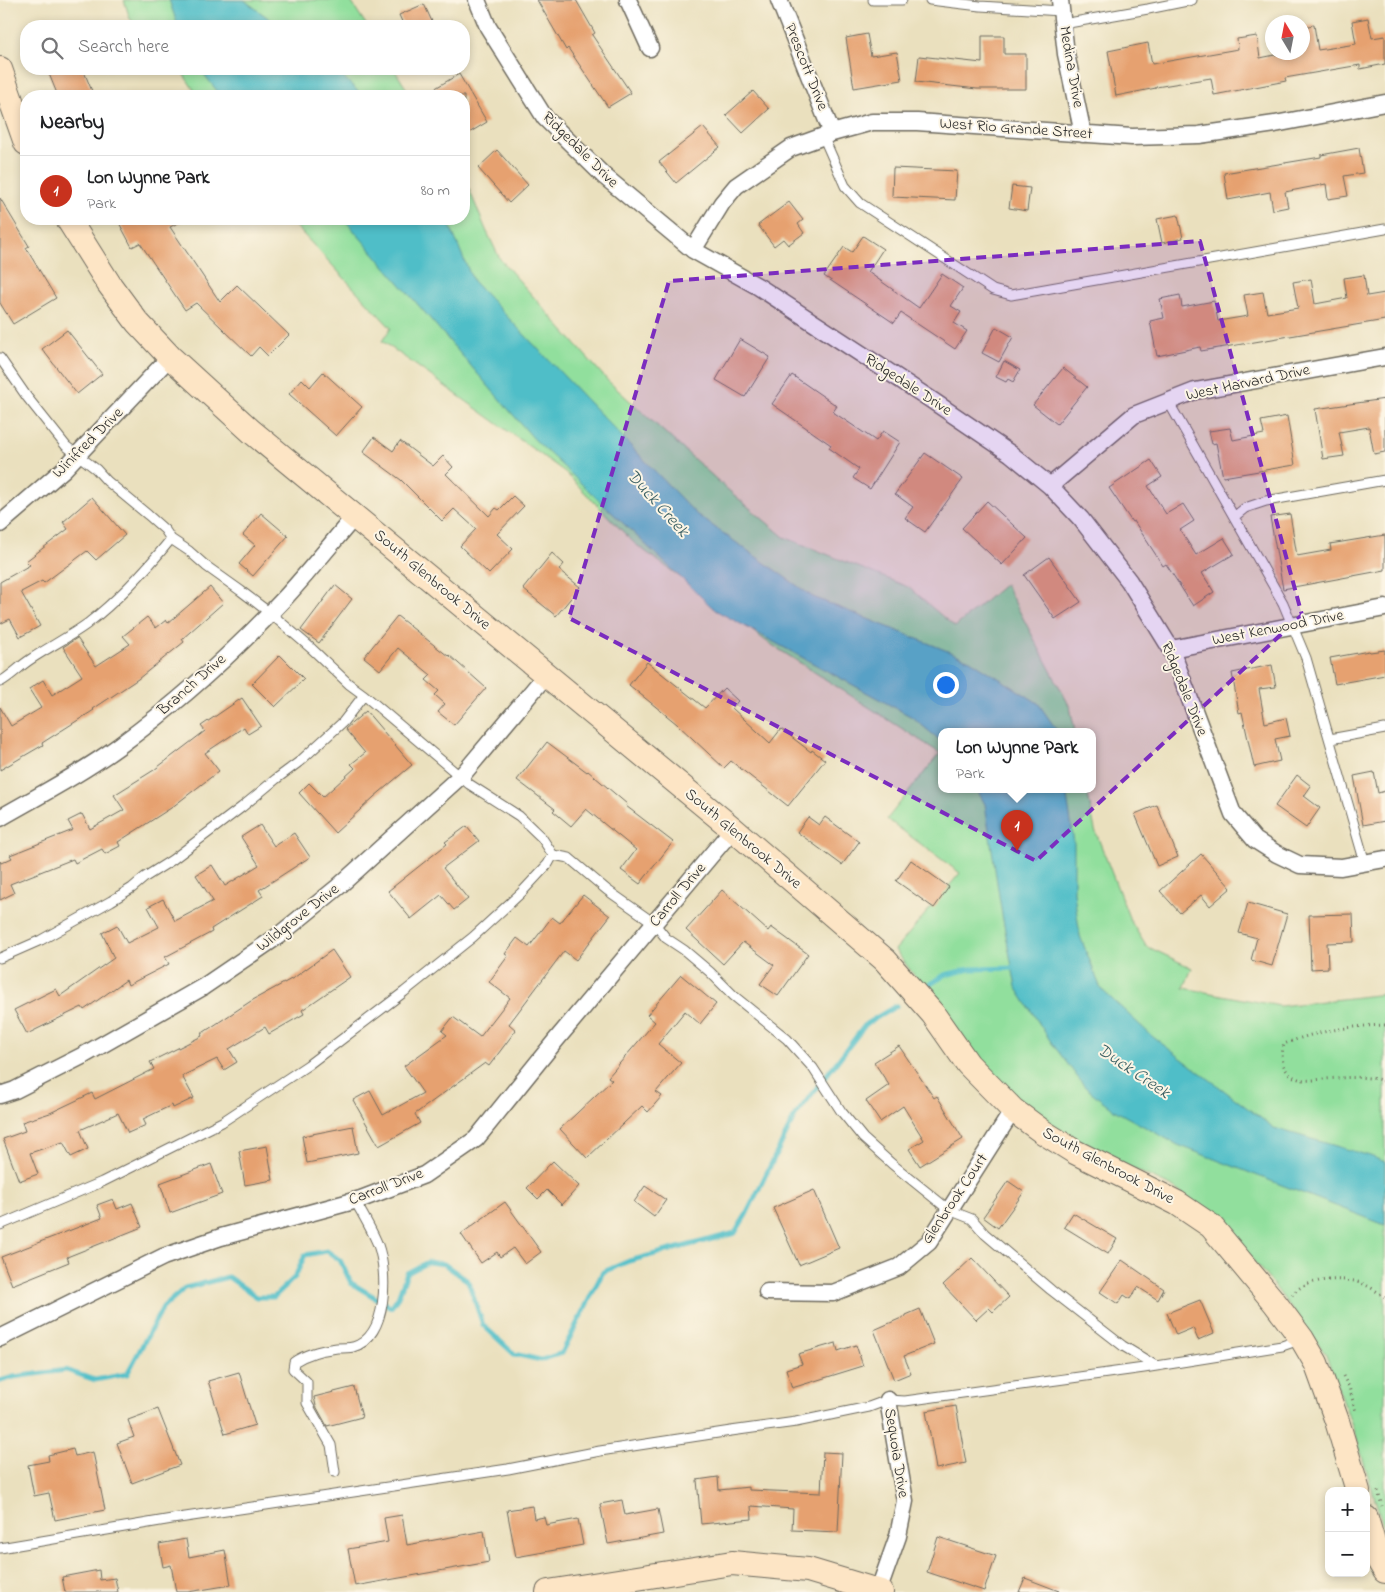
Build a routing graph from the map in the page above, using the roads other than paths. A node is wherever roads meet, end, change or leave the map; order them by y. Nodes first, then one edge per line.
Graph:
1 (477, 0) edge
2 (628, 0) edge
3 (779, 0) edge
4 (874, 0) edge
5 (902, 0) edge
6 (930, 0) edge
7 (1195, 0) edge
8 (1061, 12) edge
9 (650, 48) dead end
10 (0, 70) edge
11 (1385, 103) edge
12 (20, 126) edge
13 (1083, 134) junction
14 (828, 135) junction
15 (72, 225) edge
16 (1385, 229) edge
17 (693, 250) junction
18 (170, 357) junction
19 (1385, 357) edge
20 (0, 358) edge
21 (1168, 401) junction
22 (78, 455) junction
23 (1385, 480) edge
24 (1050, 486) junction
25 (354, 516) junction
26 (1234, 517) junction
27 (0, 524) edge
28 (171, 539) junction
29 (1385, 608) edge
30 (270, 613) junction
31 (1293, 626) junction
32 (1171, 648) junction
33 (546, 675) junction
34 (0, 682) edge
35 (364, 695) junction
36 (1385, 729) edge
37 (1330, 739) junction
38 (461, 776) junction
39 (0, 818) edge
40 (733, 829) junction
41 (553, 855) junction
42 (1385, 859) edge
43 (1365, 862) junction
44 (654, 923) junction
45 (0, 958) edge
46 (0, 1096) edge
47 (1013, 1110) junction
48 (355, 1200) junction
49 (950, 1210) junction
50 (0, 1225) edge
51 (767, 1292) dead end
52 (0, 1338) edge
53 (1302, 1339) junction
54 (1156, 1366) junction
55 (888, 1400) junction
56 (335, 1472) dead end
57 (1357, 1487) edge
58 (1370, 1532) edge
59 (0, 1548) edge
60 (1385, 1571) edge
61 (548, 1592) edge
62 (879, 1592) edge

1 - 17 street, Ridgedale Drive
2 - 9 street
3 - 14 street, Prescott Drive
4 - 5 lane
6 - 8 lane
7 - 8 lane
8 - 13 street, Medina Drive
10 - 12 street
11 - 13 street, West Rio Grande Street
13 - 14 street, West Rio Grande Street
14 - 16 lane
14 - 17 street, West Rio Grande Street
15 - 18 street, South Glenbrook Drive
17 - 24 street, Ridgedale Drive
18 - 22 street, Winifred Drive
18 - 25 street, South Glenbrook Drive
19 - 21 street, West Harvard Drive
20 - 22 lane
21 - 24 street, West Harvard Drive
21 - 26 lane
22 - 27 street, Winifred Drive
22 - 28 lane
23 - 26 lane
24 - 32 street, Ridgedale Drive
25 - 30 street, Branch Drive
25 - 33 street, South Glenbrook Drive
26 - 31 lane
28 - 30 lane
28 - 34 lane
29 - 31 street, West Kenwood Drive
30 - 35 lane
30 - 39 street, Branch Drive
31 - 32 street, West Kenwood Drive
31 - 37 lane
32 - 43 street, Ridgedale Drive
33 - 38 street, Wildgrove Drive
33 - 40 street, South Glenbrook Drive
35 - 38 lane
35 - 45 lane
36 - 37 lane
37 - 43 lane
38 - 41 lane
38 - 46 street, Wildgrove Drive
40 - 44 street, Carroll Drive
40 - 47 street, South Glenbrook Drive
41 - 44 lane
41 - 50 lane
42 - 43 street, Ridgedale Drive
44 - 48 street, Carroll Drive
44 - 49 lane
47 - 49 street, Glenbrook Court
47 - 53 street, South Glenbrook Drive
48 - 52 street, Carroll Drive
48 - 56 lane
49 - 51 street, Glenbrook Court
49 - 54 lane
53 - 54 lane
53 - 57 street, South Glenbrook Drive
54 - 55 lane
55 - 59 lane
55 - 62 street, Sequoia Drive
58 - 60 street
61 - 62 street

